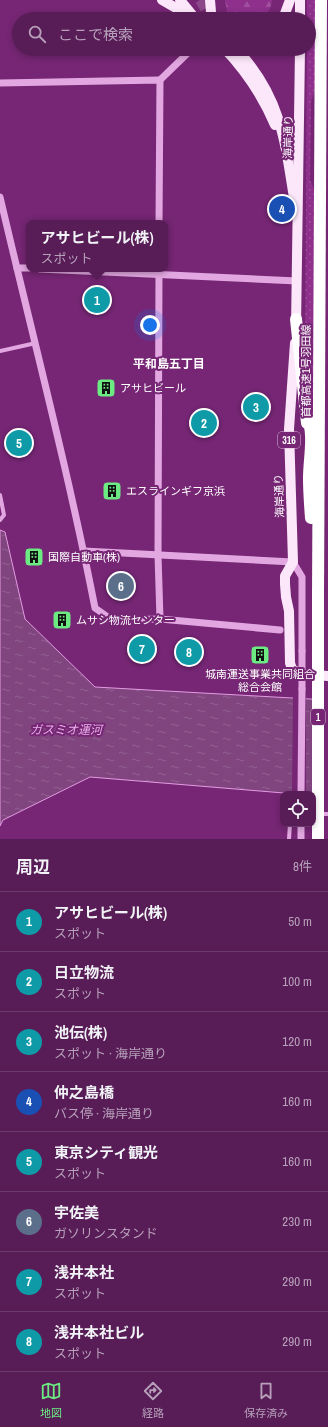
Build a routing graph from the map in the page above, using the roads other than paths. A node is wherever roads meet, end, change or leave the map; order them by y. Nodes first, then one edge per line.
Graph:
1 (162, 0) edge
2 (180, 0) edge
3 (210, 0) edge
4 (290, 0) edge
5 (300, 0) edge
6 (321, 0) edge
7 (183, 12) edge
8 (189, 12) edge
9 (211, 12) edge
10 (286, 12) edge
11 (300, 12) edge
12 (185, 56) edge
13 (231, 56) edge
14 (243, 56) edge
15 (300, 56) edge
16 (160, 80) junction
17 (0, 83) edge
18 (286, 151) junction
19 (0, 197) edge
20 (159, 220) edge
21 (298, 225) junction
22 (17, 268) junction
23 (26, 268) edge
24 (159, 272) edge
25 (297, 281) junction
26 (296, 319) junction
27 (36, 343) junction
28 (0, 351) edge
29 (0, 495) edge
30 (0, 520) edge
31 (84, 551) junction
32 (158, 555) junction
33 (293, 562) junction
34 (317, 582) junction
35 (160, 619) junction
36 (280, 630) dead end
37 (328, 676) edge
38 (301, 791) edge
39 (316, 814) edge
40 (328, 814) edge
41 (290, 827) edge
42 (289, 839) edge
43 (318, 839) edge

1 - 7 main road
2 - 8 main road
3 - 9 main road
4 - 10 main road
5 - 11 main road
6 - 34 highway, 首都高速1号羽田線
12 - 16 street
13 - 18 main road
14 - 18 main road
15 - 21 main road, 海岸通り / 316
16 - 17 street
16 - 20 street
18 - 21 main road
19 - 22 street
21 - 25 main road, 316
22 - 23 street
22 - 27 street
24 - 25 street
24 - 32 street
25 - 26 main road, 海岸通り / 316
26 - 33 main road, 海岸通り / 316
26 - 34 highway
27 - 28 street
27 - 31 street
29 - 30 street
31 - 32 street
31 - 35 street
32 - 33 street
32 - 35 street
33 - 37 main road, 海岸通り / 316
33 - 38 street, bridge
34 - 43 highway, 1, bridge
35 - 36 street
39 - 40 street
41 - 42 street

